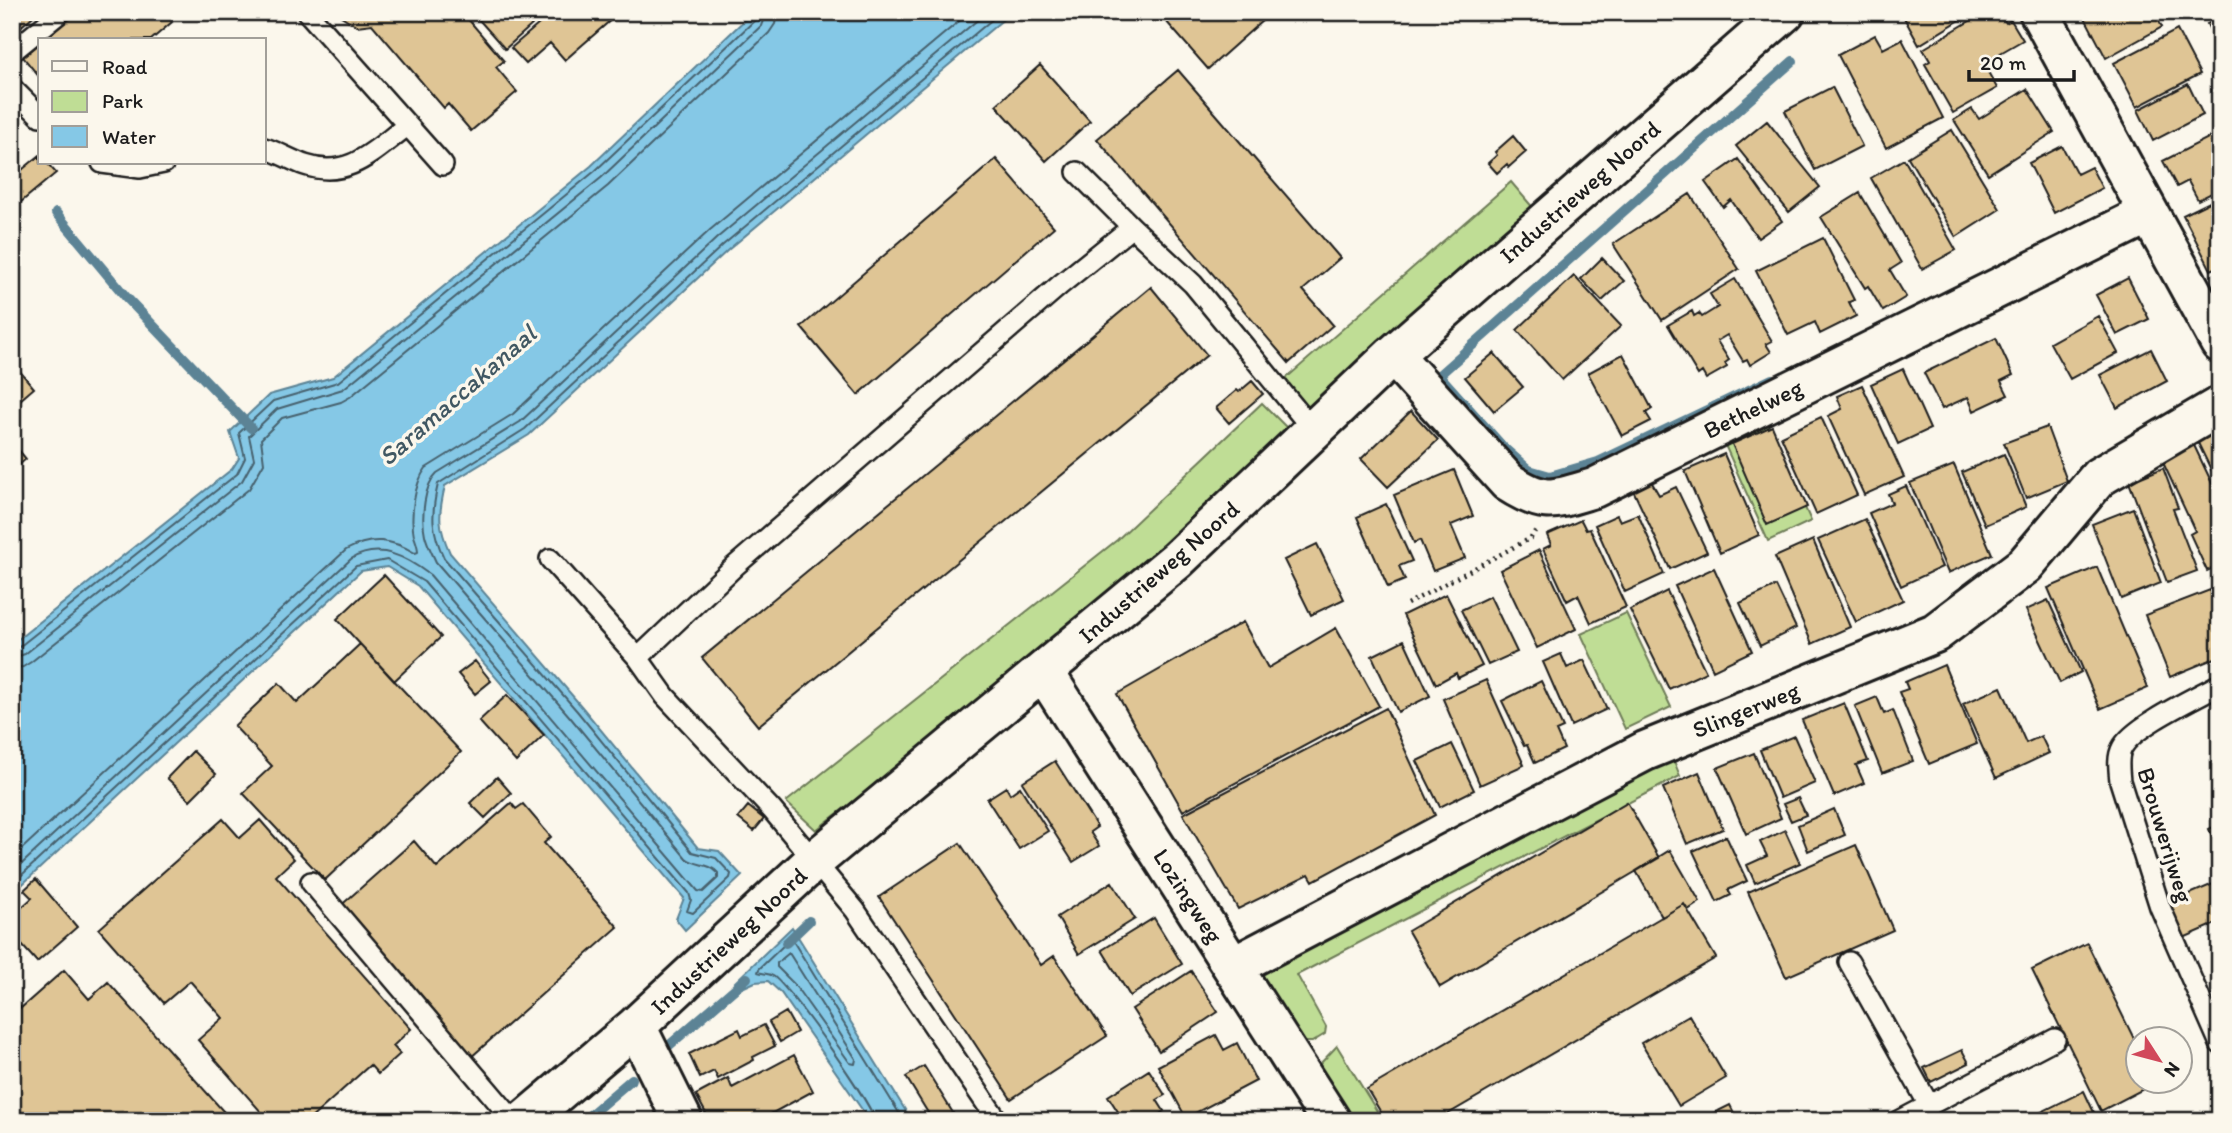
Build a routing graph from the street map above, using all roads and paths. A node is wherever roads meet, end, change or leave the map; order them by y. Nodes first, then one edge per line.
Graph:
1 (61, 12) edge
2 (307, 12) edge
3 (1786, 12) edge
4 (2039, 12) edge
5 (12, 52) edge
6 (12, 88) edge
7 (38, 114) edge
8 (407, 126) junction
9 (266, 149) edge
10 (110, 164) edge
11 (159, 164) edge
12 (443, 165) dead end
13 (1077, 172) dead end
14 (2148, 214) junction
15 (1132, 227) junction
16 (2220, 342) edge
17 (1393, 355) junction
18 (2220, 406) edge
19 (1314, 430) junction
20 (1553, 500) junction
21 (550, 559) dead end
22 (1407, 604) dead end
23 (638, 658) junction
24 (1044, 672) junction
25 (2220, 684) edge
26 (814, 861) junction
27 (311, 882) dead end
28 (1849, 962) dead end
29 (1234, 966) junction
30 (636, 1026) junction
31 (2055, 1040) dead end
32 (2220, 1044) edge
33 (1929, 1105) junction
34 (514, 1121) edge
35 (524, 1121) edge
36 (682, 1121) edge
37 (998, 1121) edge
38 (1331, 1121) edge
39 (1899, 1121) edge

1 - 5 lane
2 - 8 lane
3 - 17 street, Industrieweg Noord
4 - 14 street
6 - 7 lane
8 - 9 lane
8 - 12 lane
10 - 11 lane
13 - 15 lane
14 - 16 street
14 - 20 street, Bethelweg
15 - 19 lane
15 - 23 lane
17 - 19 street, Industrieweg Noord
17 - 20 street
18 - 29 street, Slingerweg
19 - 24 street, Industrieweg Noord
20 - 22 path
21 - 23 lane
23 - 26 lane
24 - 26 street, Industrieweg Noord
24 - 29 street, Lozingweg
25 - 32 lane, Brouwerijweg
26 - 30 street, Industrieweg Noord
26 - 37 lane
27 - 34 lane
28 - 33 lane
29 - 38 street, Lozingweg
30 - 35 street, Industrieweg Noord
30 - 36 street
31 - 33 lane
33 - 39 lane

